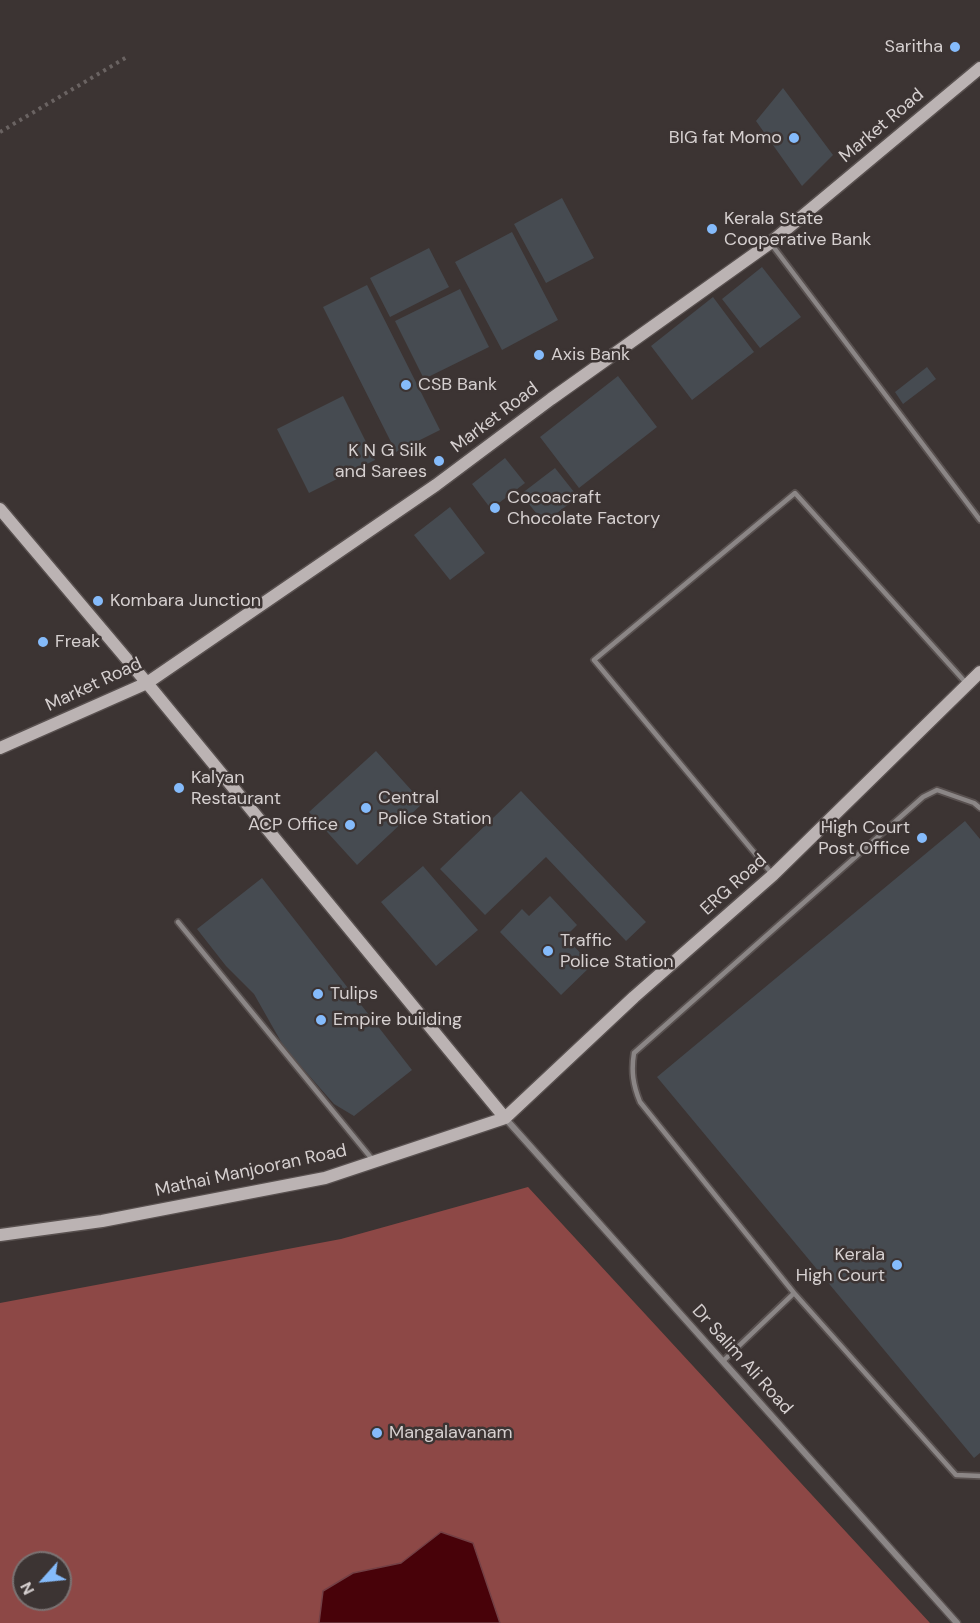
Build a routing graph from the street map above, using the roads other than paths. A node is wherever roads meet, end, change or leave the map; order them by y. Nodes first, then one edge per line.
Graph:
1 (980, 68) edge
2 (770, 243) junction
3 (0, 509) edge
4 (980, 520) edge
5 (980, 672) edge
6 (147, 683) junction
7 (967, 684) junction
8 (0, 748) edge
9 (980, 808) edge
10 (773, 875) junction
11 (178, 922) dead end
12 (505, 1118) junction
13 (374, 1162) junction
14 (0, 1235) edge
15 (794, 1293) junction
16 (723, 1361) junction
17 (980, 1476) edge
18 (957, 1623) edge

1 - 2 street, Market Road
2 - 4 lane
2 - 6 street, Market Road
3 - 6 street
5 - 7 street, ERG Road
6 - 8 street, Market Road
6 - 12 street
7 - 10 street, ERG Road
7 - 10 lane
9 - 15 lane
10 - 12 street, ERG Road
11 - 13 lane
12 - 13 street, Mathai Manjooran Road
12 - 16 street, Dr Salim Ali Road
13 - 14 street, Mathai Manjooran Road
15 - 16 lane
15 - 17 lane
16 - 18 street, Dr Salim Ali Road

